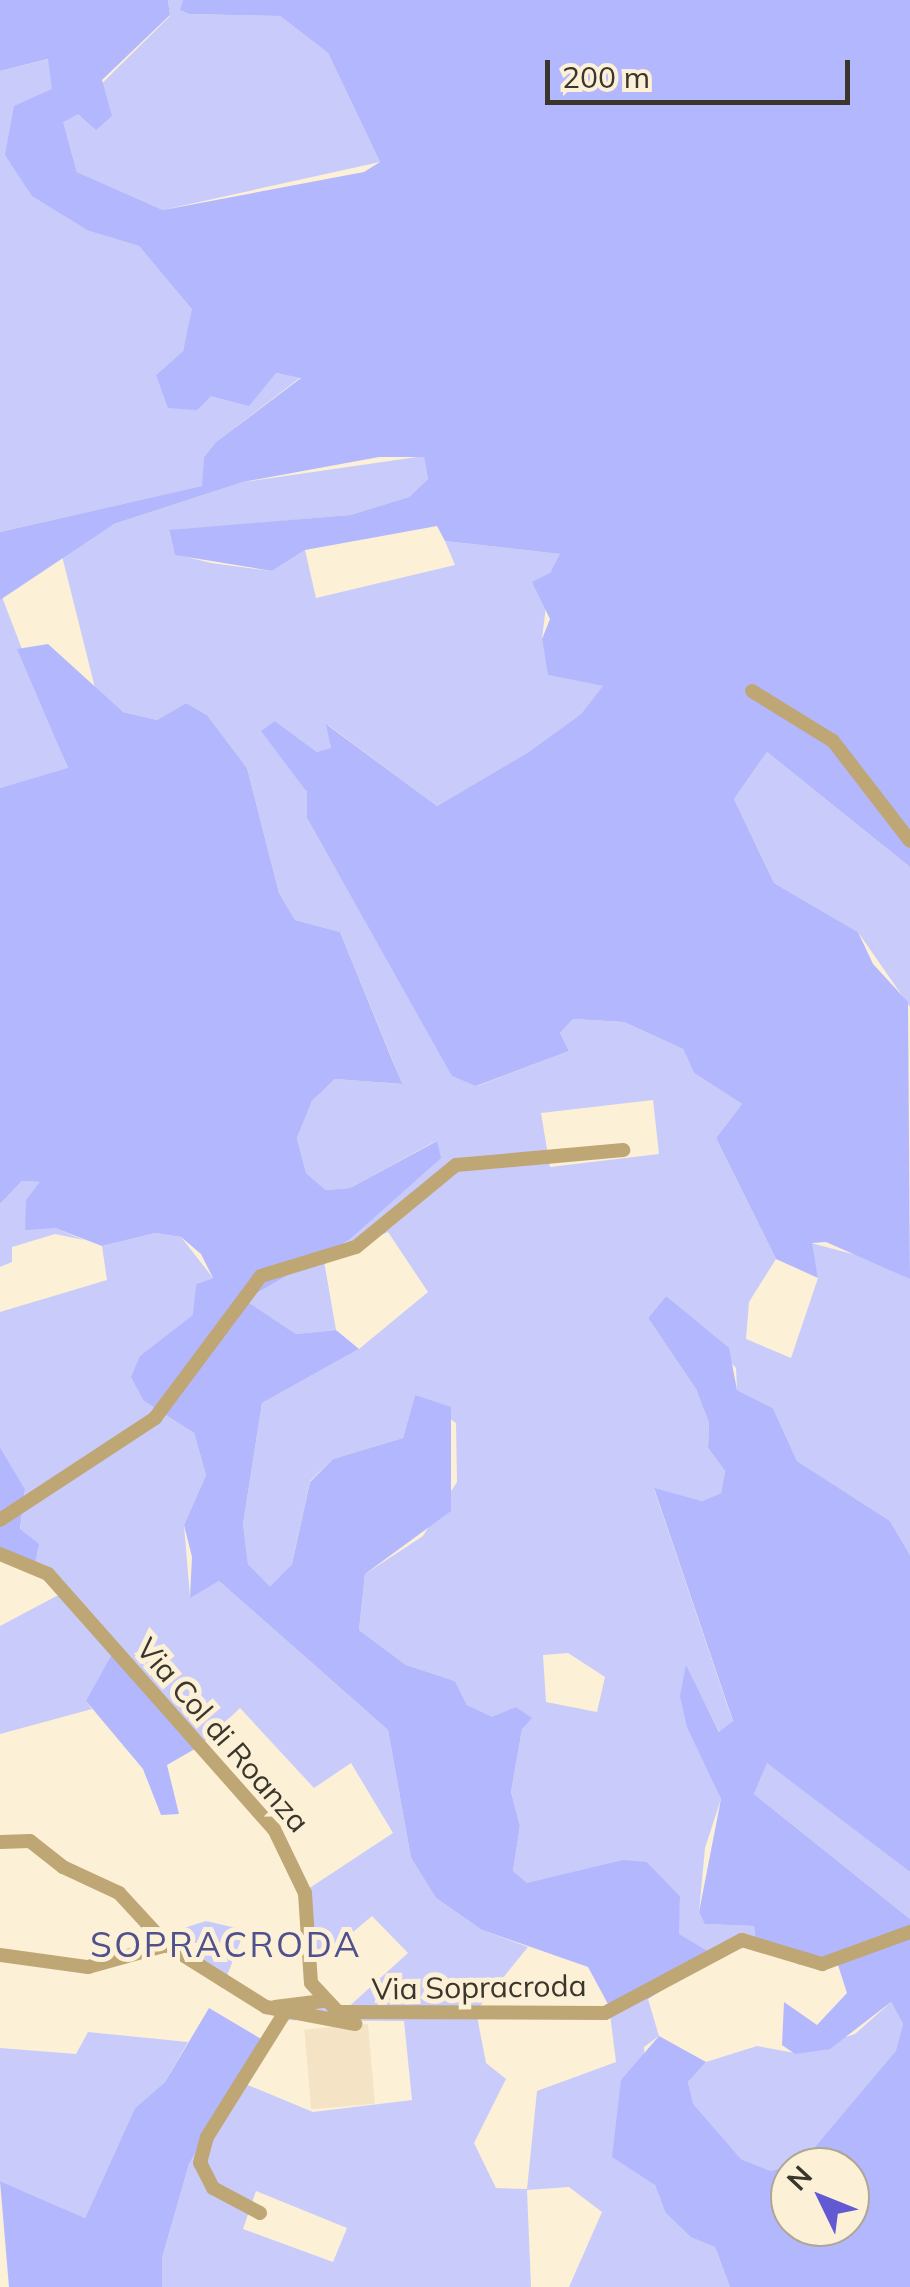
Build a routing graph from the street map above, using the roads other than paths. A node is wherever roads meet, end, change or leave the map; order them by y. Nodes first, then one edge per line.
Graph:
1 (752, 691) dead end
2 (910, 841) edge
3 (623, 1150) dead end
4 (0, 1520) edge
5 (0, 1554) edge
6 (0, 1842) edge
7 (910, 1932) edge
8 (167, 1945) junction
9 (0, 1955) edge
10 (323, 2001) junction
11 (266, 2007) junction
12 (284, 2014) junction
13 (369, 2018) junction
14 (260, 2213) dead end

1 - 2 street
3 - 4 street
5 - 10 street, Via Col di Roanza
6 - 8 street
7 - 13 street, Via Sopracroda
8 - 9 street
8 - 11 street
10 - 11 street
10 - 13 street, Via Sopracroda
11 - 12 street
12 - 13 street
12 - 14 street

